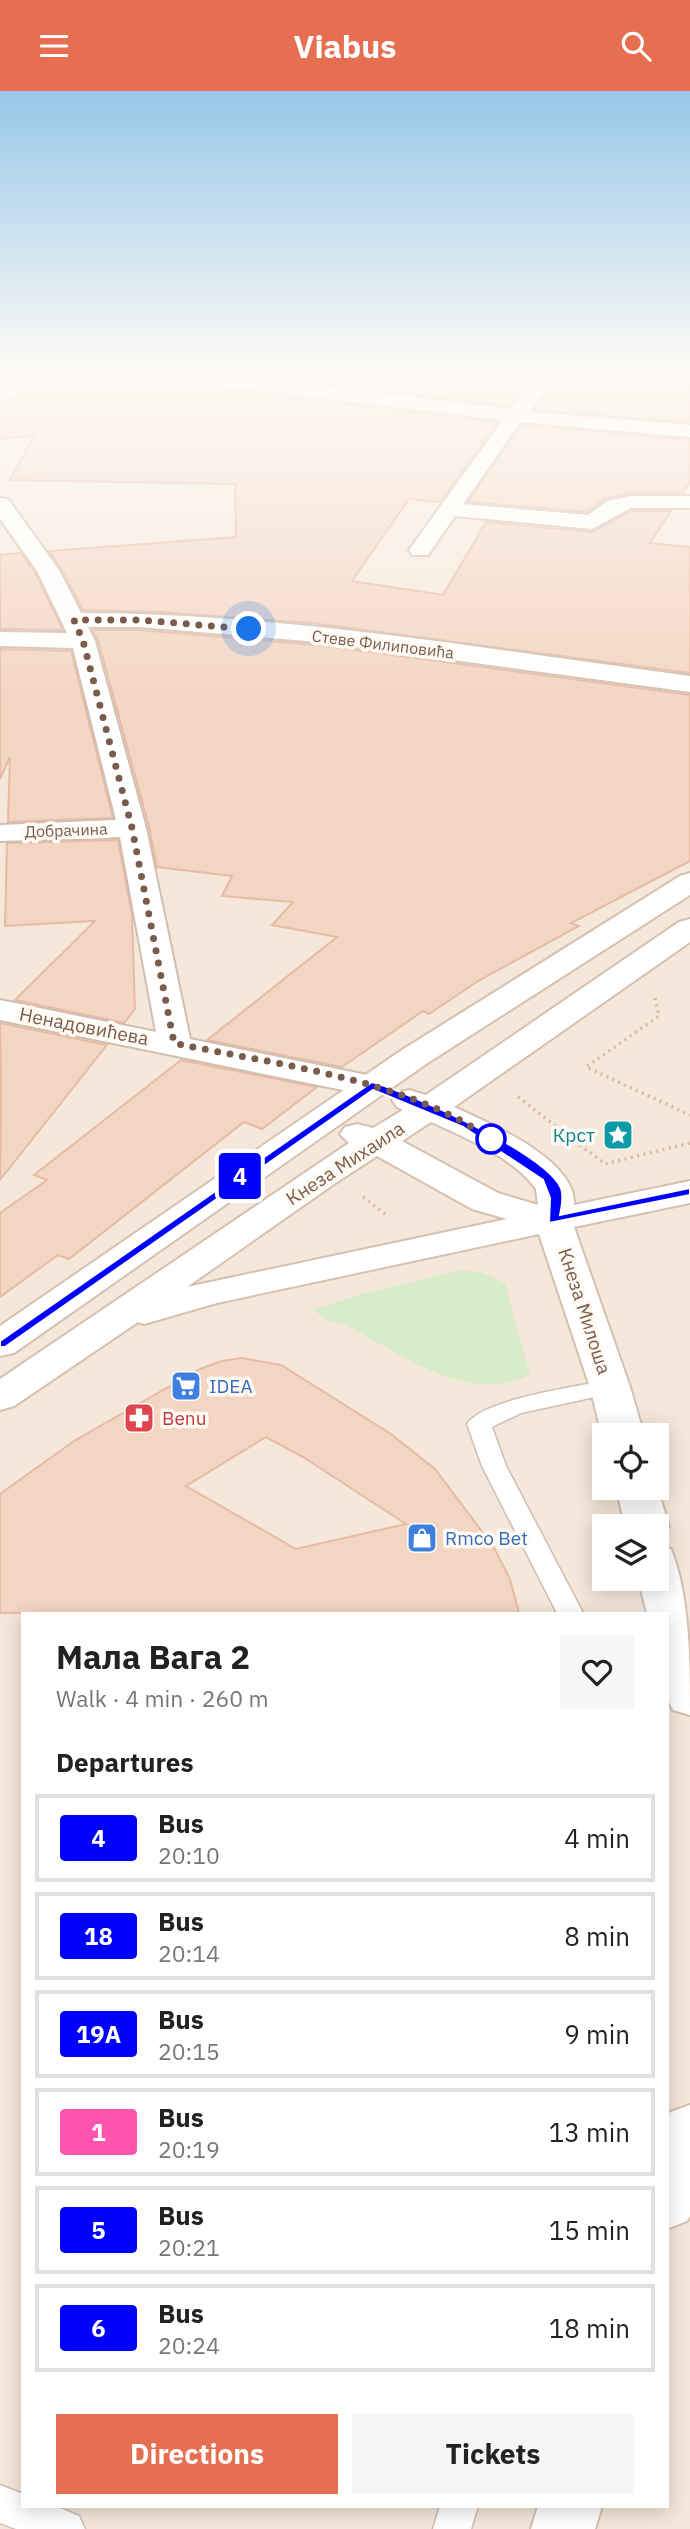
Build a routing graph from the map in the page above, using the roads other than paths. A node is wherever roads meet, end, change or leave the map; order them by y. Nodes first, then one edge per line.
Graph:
1 (466, 483) edge
2 (690, 502) edge
3 (0, 505) edge
4 (447, 509) junction
5 (420, 551) dead end
6 (78, 630) junction
7 (0, 639) edge
8 (690, 684) edge
9 (132, 828) junction
10 (0, 833) edge
11 (690, 882) edge
12 (690, 928) edge
13 (0, 1010) edge
14 (174, 1043) junction
15 (372, 1086) junction
16 (430, 1108) junction
17 (322, 1121) junction
18 (378, 1142) junction
19 (690, 1192) edge
20 (553, 1220) junction
21 (115, 1321) junction
22 (0, 1344) edge
23 (610, 1387) junction
24 (0, 1397) edge
25 (620, 1423) edge
26 (667, 1591) edge
27 (569, 1612) edge
28 (684, 1640) edge
29 (690, 1697) edge
30 (690, 2129) edge
31 (669, 2197) edge
32 (0, 2504) edge
33 (458, 2508) edge
34 (569, 2508) edge
35 (66, 2529) edge
36 (452, 2529) edge
37 (563, 2529) edge

1 - 4 street
2 - 4 street
3 - 6 street
4 - 5 street
6 - 7 street, Стеве Филиповића
6 - 8 street, Стеве Филиповића
6 - 9 street
9 - 10 street, Добрачина
9 - 14 street
11 - 15 street
12 - 16 street, Кнеза Михаила
13 - 14 street, Ненадовићева
14 - 15 street, Ненадовићева
15 - 16 street, Ненадовићева
15 - 17 street
16 - 18 street, Кнеза Михаила
16 - 20 street, Кнеза Милоша
17 - 18 street
17 - 22 street
18 - 20 street
18 - 21 street, Кнеза Михаила
19 - 20 street
20 - 21 street
20 - 23 street, Кнеза Милоша
21 - 24 street, Кнеза Михаила
23 - 25 street, Кнеза Милоша
23 - 27 lane, Кнеза Милоша
26 - 28 street
28 - 29 street
30 - 31 street
32 - 35 lane
33 - 36 lane
34 - 37 street

